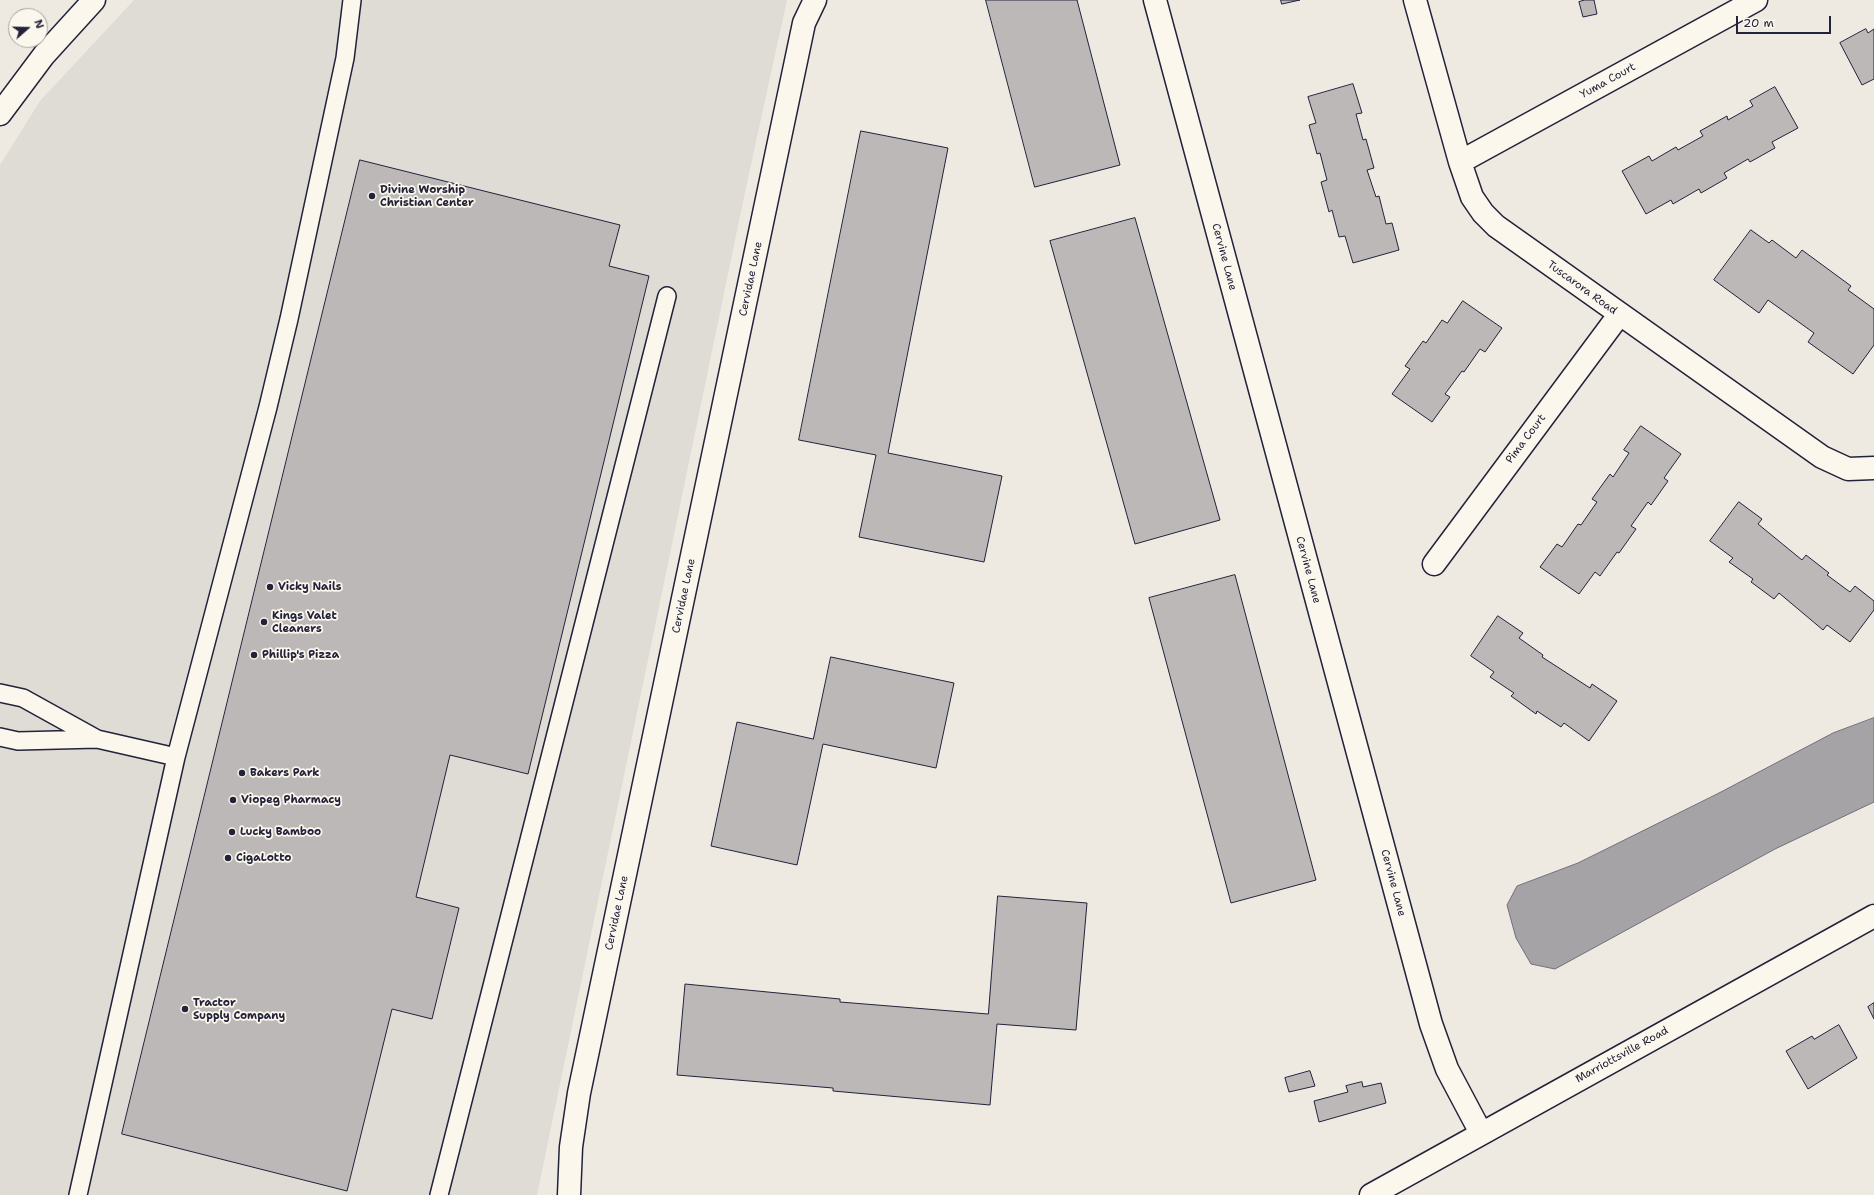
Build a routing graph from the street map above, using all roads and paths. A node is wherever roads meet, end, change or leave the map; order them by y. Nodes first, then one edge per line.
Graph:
1 (94, 0) edge
2 (352, 0) edge
3 (815, 0) edge
4 (1155, 0) edge
5 (1415, 0) edge
6 (1756, 0) edge
7 (0, 114) edge
8 (1460, 162) junction
9 (667, 296) dead end
10 (1619, 315) junction
11 (1874, 468) edge
12 (1434, 564) dead end
13 (0, 693) edge
14 (0, 737) edge
15 (97, 739) junction
16 (176, 757) junction
17 (1874, 916) edge
18 (1481, 1133) junction
19 (78, 1195) edge
20 (440, 1195) edge
21 (569, 1195) edge
22 (1371, 1195) edge

1 - 7 street
2 - 16 lane
3 - 21 street, Cervidae Lane
4 - 18 street, Cervine Lane
5 - 8 street, Tuscarora Road
6 - 8 street, Yuma Court
8 - 10 street, Tuscarora Road
9 - 20 lane
10 - 11 street, Tuscarora Road
10 - 12 street, Pima Court
13 - 15 lane
14 - 15 lane
15 - 16 lane
16 - 19 lane
17 - 18 street, Marriottsville Road
18 - 22 street, Marriottsville Road

